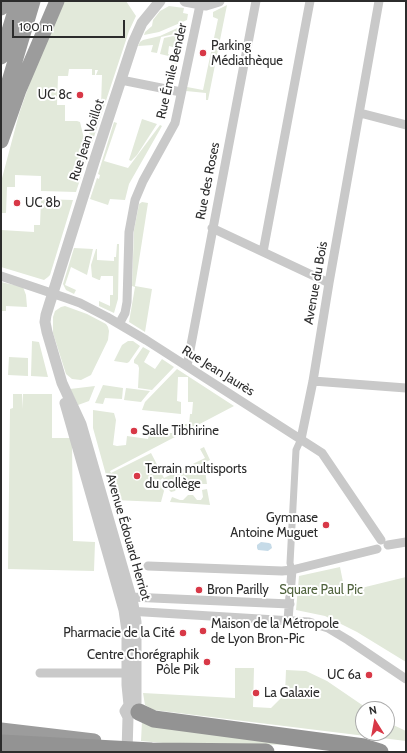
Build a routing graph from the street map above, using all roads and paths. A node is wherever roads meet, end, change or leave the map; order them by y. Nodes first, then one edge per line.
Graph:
1 (3, 1) edge
2 (18, 1) edge
3 (33, 1) edge
4 (57, 1) edge
5 (160, 1) edge
6 (185, 1) edge
7 (218, 1) edge
8 (256, 1) edge
9 (310, 1) edge
10 (379, 1) edge
11 (200, 4) junction
12 (1, 8) edge
13 (1, 57) edge
14 (121, 80) junction
15 (181, 92) junction
16 (1, 108) edge
17 (360, 113) junction
18 (406, 125) edge
19 (1, 142) edge
20 (212, 228) junction
21 (263, 252) junction
22 (1, 276) edge
23 (329, 283) junction
24 (53, 293) junction
25 (119, 324) junction
26 (186, 366) junction
27 (313, 381) junction
28 (62, 383) junction
29 (406, 388) edge
30 (301, 439) junction
31 (406, 542) edge
32 (382, 544) junction
33 (148, 566) dead end
34 (292, 570) junction
35 (130, 597) junction
36 (171, 598) junction
37 (290, 604) junction
38 (129, 611) junction
39 (170, 614) junction
40 (288, 620) junction
41 (132, 673) junction
42 (40, 674) dead end
43 (406, 679) edge
44 (132, 716) junction
45 (1, 730) edge
46 (1, 743) edge
47 (152, 751) junction
48 (127, 752) edge
49 (134, 752) edge
50 (266, 752) edge
51 (380, 752) edge

1 - 12 highway
2 - 13 highway
3 - 16 highway
4 - 19 highway
5 - 14 street, Rue Jean Voillot
6 - 11 street
7 - 11 street
8 - 20 street, Rue des Roses
9 - 21 street
10 - 17 street, Avenue du Bois
11 - 15 street, Rue Émile Bender
14 - 15 street
14 - 24 street, Rue Jean Voillot
15 - 25 street, Rue Émile Bender
17 - 18 street
17 - 23 street, Avenue du Bois
20 - 21 street
20 - 26 street, Rue des Roses
21 - 23 street
22 - 24 street, Rue Jean Jaurès
23 - 27 street, Avenue du Bois
24 - 25 street, Rue Jean Jaurès
24 - 28 street, Avenue Édouard Herriot
25 - 26 street, Rue Jean Jaurès
26 - 30 street, Rue Jean Jaurès
27 - 29 street
27 - 30 street, Avenue du Bois
28 - 35 street, Avenue Édouard Herriot
28 - 38 street, Avenue Édouard Herriot
30 - 32 street, Rue Jean Jaurès
30 - 34 street, Avenue du Bois
31 - 32 street
32 - 34 street
33 - 34 street
34 - 37 street
35 - 36 street
35 - 38 street, Avenue Édouard Herriot
36 - 37 street
36 - 39 street
37 - 40 street
38 - 39 street
38 - 41 street, Avenue Édouard Herriot
39 - 40 street
40 - 43 street
41 - 42 street
41 - 44 street, Avenue Édouard Herriot
44 - 48 street
44 - 49 street
44 - 51 highway
45 - 47 highway
46 - 47 highway
47 - 50 highway

